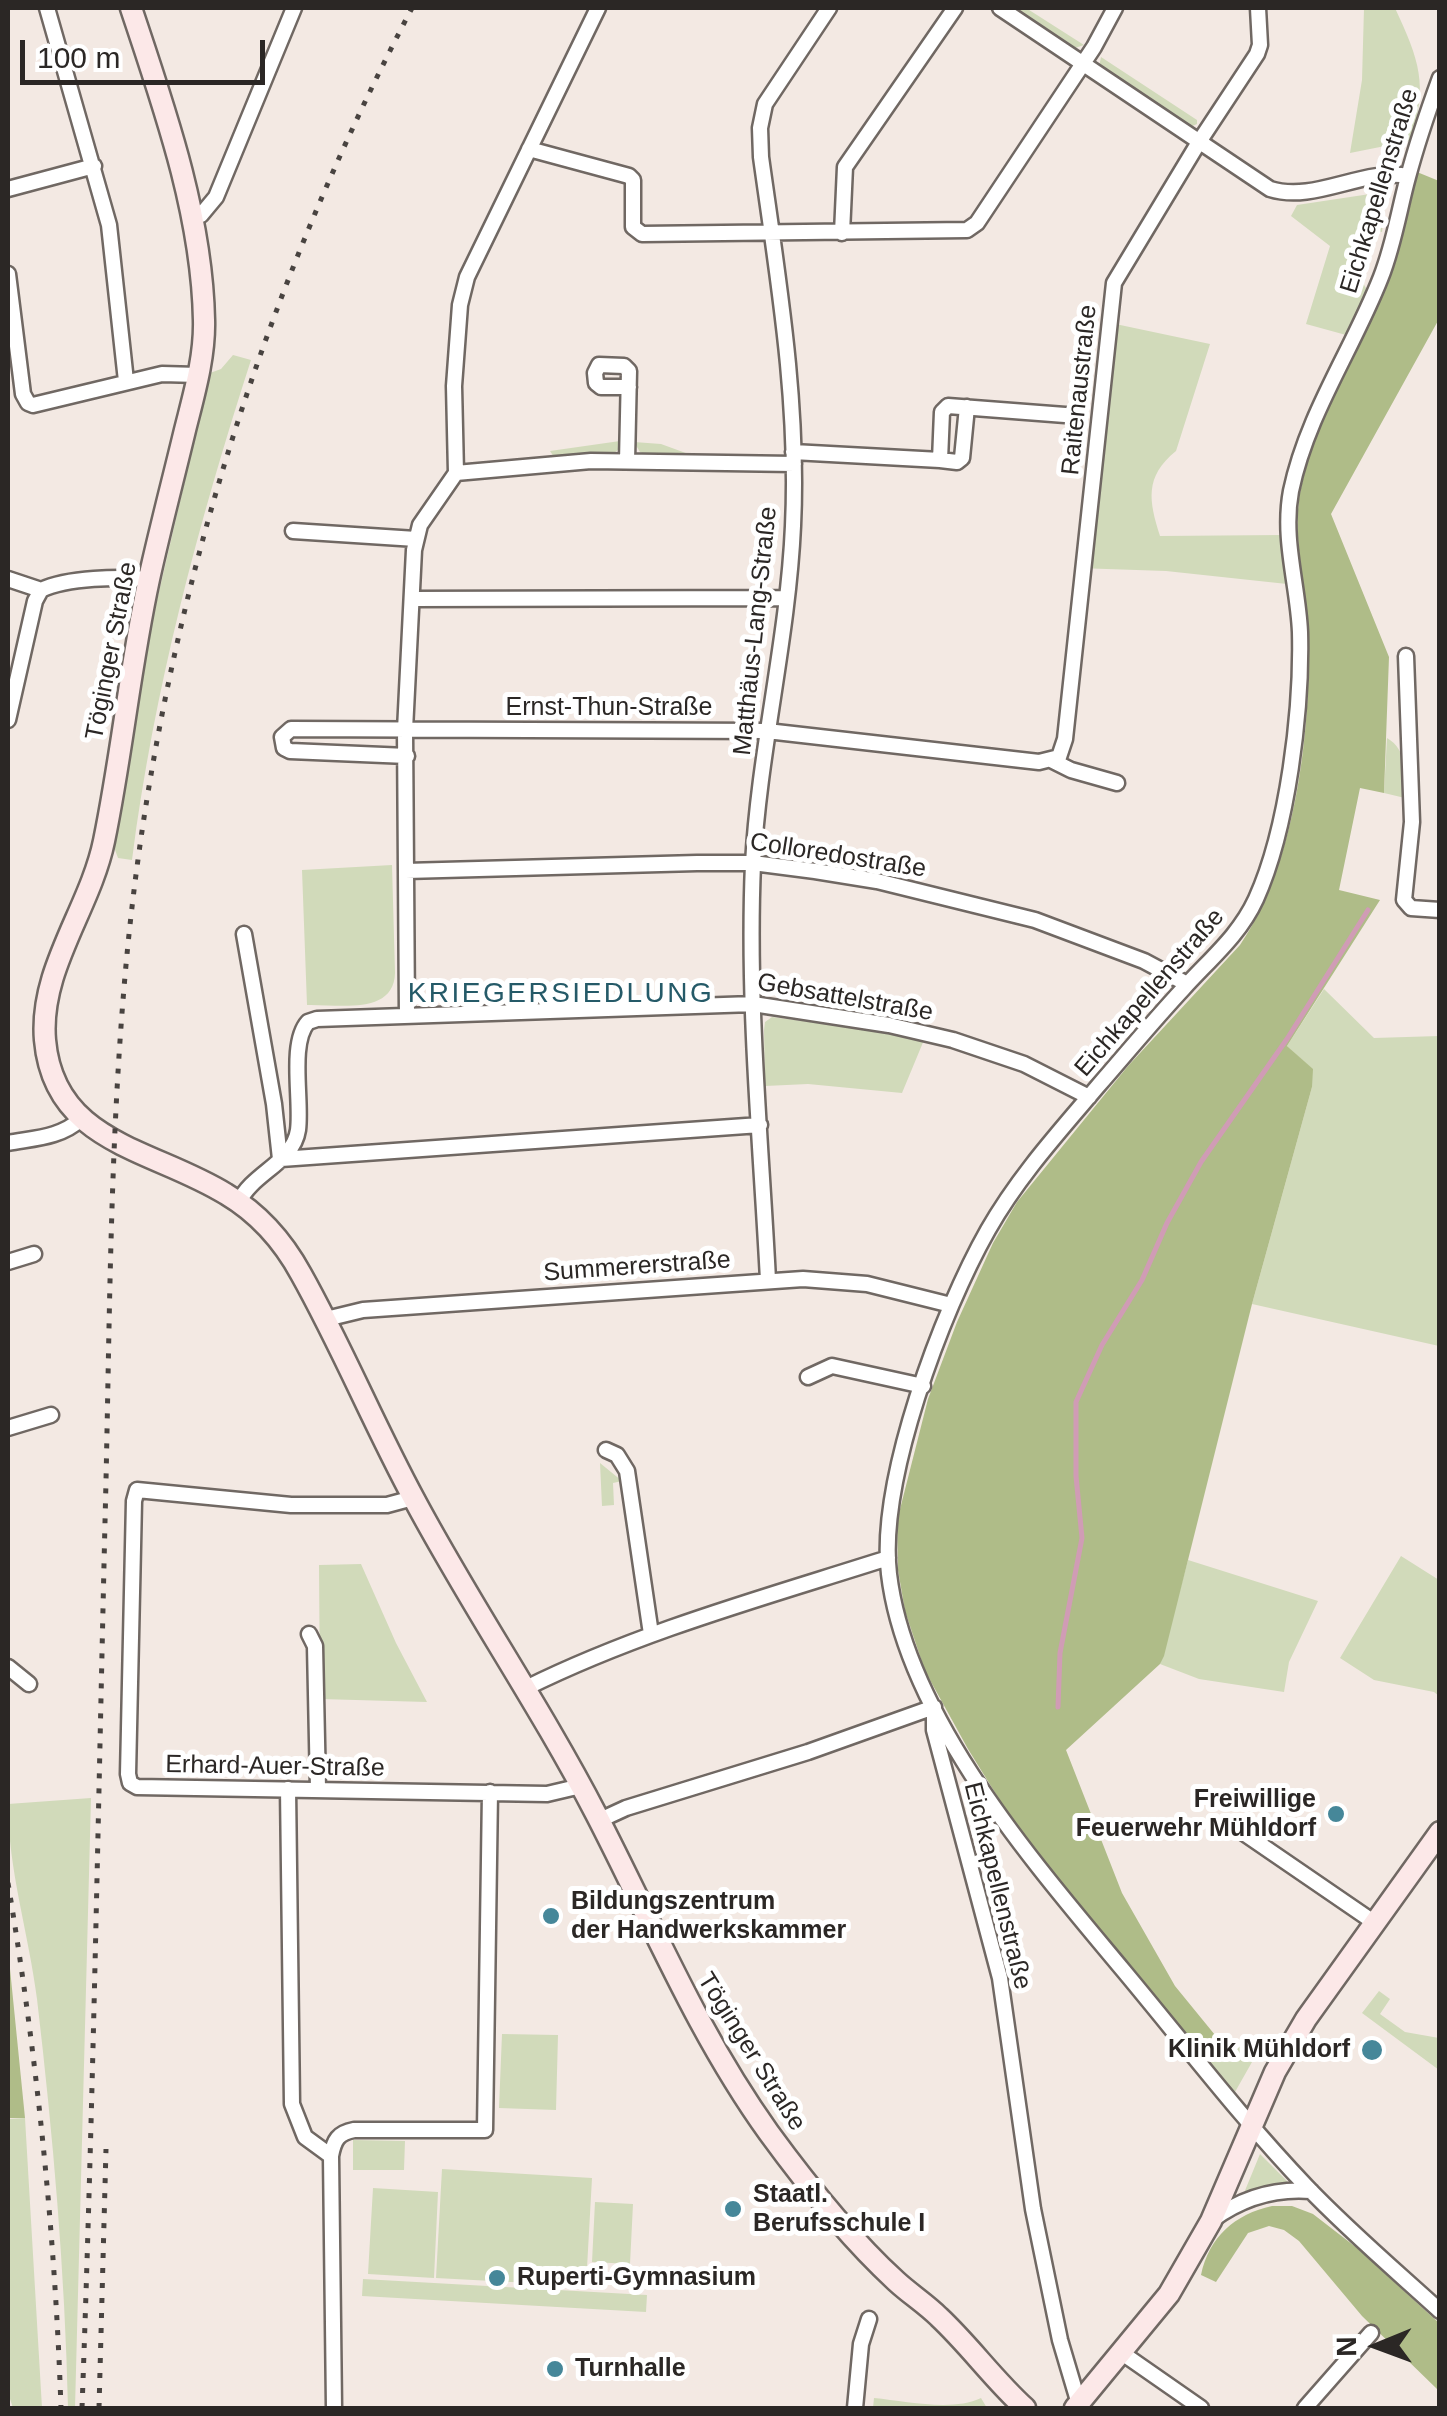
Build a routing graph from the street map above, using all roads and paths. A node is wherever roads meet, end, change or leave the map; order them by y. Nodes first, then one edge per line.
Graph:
1 (47, 8) edge
2 (132, 8) edge
3 (294, 8) edge
4 (598, 8) edge
5 (829, 8) edge
6 (955, 8) edge
7 (1000, 8) edge
8 (1116, 8) edge
9 (1258, 8) edge
10 (1083, 62) junction
11 (1440, 78) edge
12 (1199, 142) junction
13 (530, 148) junction
14 (94, 166) junction
15 (1408, 176) junction
16 (8, 189) edge
17 (191, 220) junction
18 (842, 234) junction
19 (772, 235) junction
20 (8, 274) edge
21 (198, 376) junction
22 (126, 381) junction
23 (629, 387) dead end
24 (967, 407) junction
25 (1078, 416) dead end
26 (793, 458) junction
27 (940, 460) junction
28 (627, 461) junction
29 (456, 473) junction
30 (293, 531) dead end
31 (416, 539) junction
32 (8, 579) edge
33 (149, 579) junction
34 (41, 590) junction
35 (785, 598) junction
36 (412, 599) junction
37 (1406, 656) dead end
38 (8, 720) edge
39 (405, 730) junction
40 (767, 731) junction
41 (407, 756) junction
42 (1055, 759) junction
43 (1117, 783) dead end
44 (754, 864) junction
45 (406, 872) junction
46 (1440, 910) edge
47 (244, 934) dead end
48 (1186, 984) junction
49 (753, 1004) junction
50 (407, 1016) junction
51 (1089, 1097) junction
52 (80, 1119) junction
53 (760, 1125) junction
54 (8, 1143) edge
55 (280, 1159) junction
56 (239, 1202) junction
57 (34, 1254) dead end
58 (8, 1262) edge
59 (768, 1280) junction
60 (951, 1305) junction
61 (326, 1319) junction
62 (808, 1377) dead end
63 (923, 1386) junction
64 (51, 1416) dead end
65 (8, 1428) edge
66 (606, 1450) dead end
67 (413, 1498) junction
68 (888, 1558) junction
69 (309, 1634) dead end
70 (651, 1634) junction
71 (8, 1667) edge
72 (29, 1684) dead end
73 (526, 1688) junction
74 (934, 1707) junction
75 (581, 1786) junction
76 (318, 1788) junction
77 (288, 1789) junction
78 (490, 1792) junction
79 (600, 1820) junction
80 (1232, 1825) dead end
81 (1440, 1832) edge
82 (1375, 1922) junction
83 (1251, 2124) junction
84 (332, 2156) junction
85 (1310, 2191) junction
86 (1212, 2221) junction
87 (1440, 2311) edge
88 (869, 2319) dead end
89 (1371, 2332) dead end
90 (1122, 2353) junction
91 (992, 2378) junction
92 (1077, 2406) edge
93 (334, 2408) edge
94 (855, 2408) edge
95 (1004, 2408) edge
96 (1025, 2408) edge
97 (1201, 2408) edge
98 (1305, 2408) edge

1 - 14 street
2 - 17 street, Töginger Straße
3 - 17 street
4 - 13 street
5 - 19 street, Matthäus-Lang-Straße
6 - 18 street
7 - 10 street
8 - 10 street
9 - 12 street, Raitenaustraße
10 - 12 street
10 - 18 street
11 - 15 street, Eichkapellenstraße
12 - 15 street
12 - 42 street, Raitenaustraße
13 - 19 street
13 - 29 street
14 - 16 street
14 - 22 street
15 - 48 street, Eichkapellenstraße
17 - 21 street, Töginger Straße
18 - 19 street
19 - 26 street, Matthäus-Lang-Straße
20 - 22 street
21 - 22 street
21 - 33 street, Töginger Straße
23 - 28 street
24 - 25 street
24 - 27 street
24 - 27 street
26 - 27 street
26 - 28 street
26 - 35 street, Matthäus-Lang-Straße
28 - 29 street
29 - 31 street
30 - 31 street
31 - 36 street
32 - 34 street
33 - 34 street
33 - 52 street, Töginger Straße
34 - 38 street
35 - 36 street
35 - 40 street, Matthäus-Lang-Straße
36 - 39 street
37 - 46 street
39 - 40 street, Ernst-Thun-Straße
39 - 41 street
39 - 41 street, Ernst-Thun-Straße
40 - 42 street, Ernst-Thun-Straße
40 - 44 street, Matthäus-Lang-Straße
41 - 45 street
42 - 43 street, Ernst-Thun-Straße
44 - 45 street, Colloredostraße
44 - 48 street, Colloredostraße
44 - 49 street, Matthäus-Lang-Straße
45 - 50 street
47 - 55 street
48 - 51 street, Eichkapellenstraße
49 - 50 street, Gebsattelstraße
49 - 51 street, Gebsattelstraße
49 - 53 street, Matthäus-Lang-Straße
50 - 55 street, Gebsattelstraße
51 - 60 street, Eichkapellenstraße
52 - 54 street
52 - 56 street, Töginger Straße
53 - 55 street
53 - 59 street, Matthäus-Lang-Straße
55 - 56 street
56 - 61 street, Töginger Straße
57 - 58 street
59 - 60 street, Summererstraße
59 - 61 street, Summererstraße
60 - 63 street, Eichkapellenstraße
61 - 67 street, Töginger Straße
62 - 63 street
63 - 68 street, Eichkapellenstraße
64 - 65 street
66 - 70 street
67 - 73 street, Töginger Straße
67 - 77 street, Erhard-Auer-Straße
68 - 70 street
68 - 74 street, Eichkapellenstraße
69 - 76 street
70 - 73 street
71 - 72 street
73 - 75 street, Töginger Straße
74 - 79 street
74 - 83 street
74 - 92 street, Eichkapellenstraße
75 - 78 street, Erhard-Auer-Straße
75 - 79 street, Töginger Straße
76 - 77 street, Erhard-Auer-Straße
76 - 78 street, Erhard-Auer-Straße
77 - 84 street
78 - 84 street
79 - 91 street, Töginger Straße
80 - 82 street
81 - 82 street
82 - 83 street
83 - 85 street
83 - 86 street
84 - 93 street
85 - 86 street
85 - 87 street
86 - 90 street
88 - 94 street
89 - 98 street
90 - 92 street
90 - 97 street
91 - 95 street, Töginger Straße
91 - 96 street, Töginger Straße

